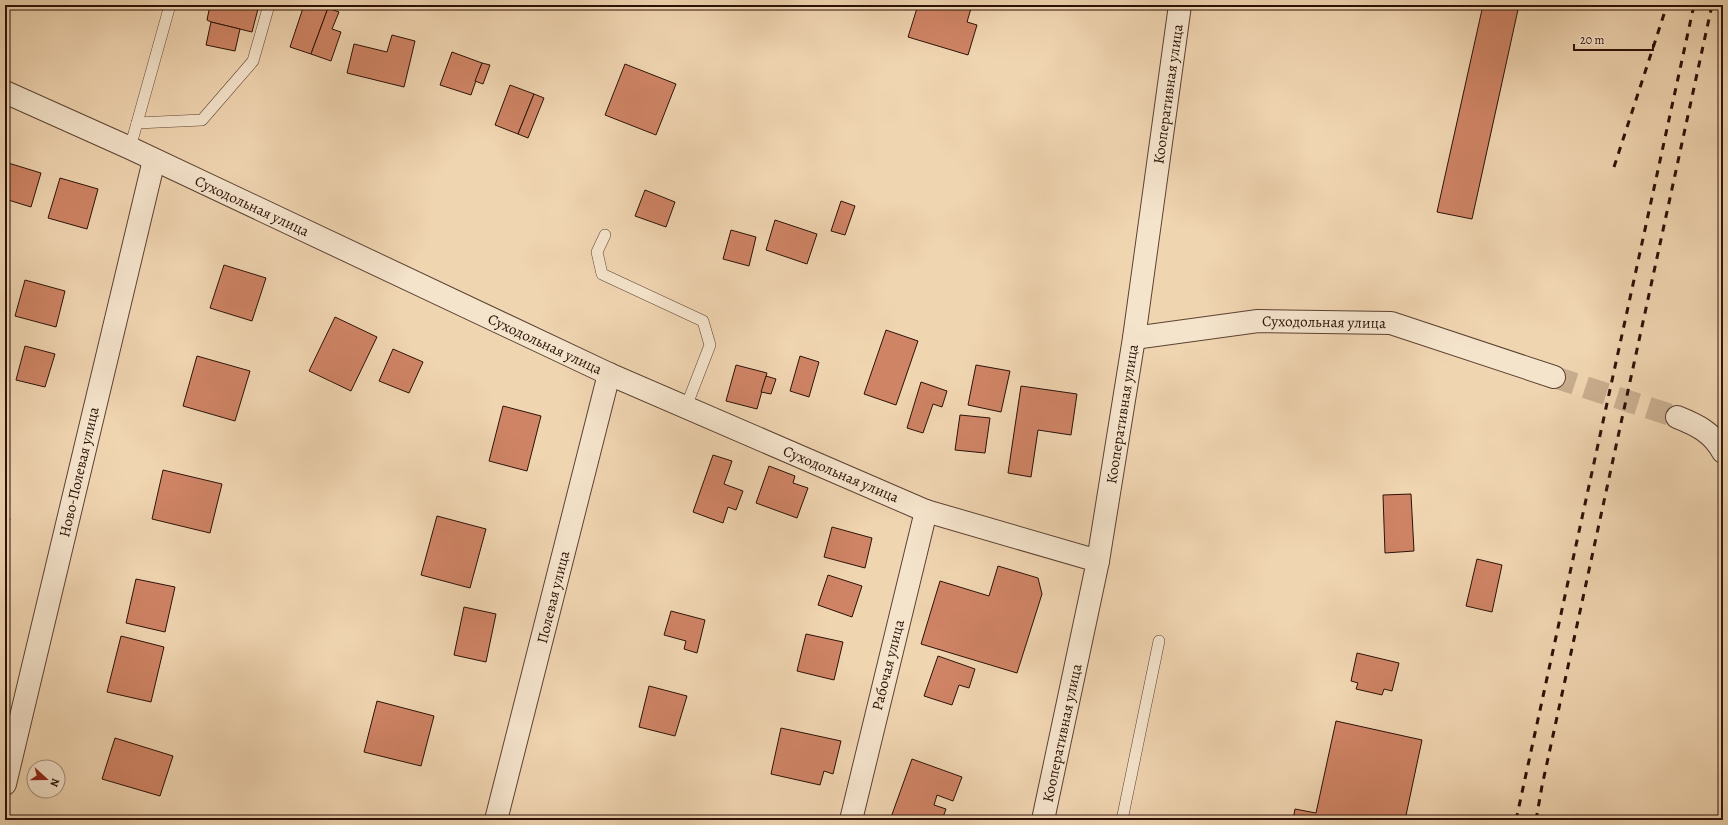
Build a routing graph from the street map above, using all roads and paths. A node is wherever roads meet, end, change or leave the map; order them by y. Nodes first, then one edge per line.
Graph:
1 (170, 5) edge
2 (269, 5) edge
3 (1180, 5) edge
4 (5, 92) edge
5 (137, 123) junction
6 (130, 148) junction
7 (154, 160) junction
8 (605, 235) dead end
9 (1134, 338) junction
10 (610, 374) junction
11 (1554, 377) tunnel mouth
12 (686, 407) junction
13 (1677, 417) tunnel mouth
14 (1723, 452) edge
15 (926, 511) junction
16 (1098, 561) junction
17 (1159, 641) dead end
18 (5, 784) edge
19 (496, 820) edge
20 (851, 820) edge
21 (1043, 820) edge
22 (1122, 820) edge

1 - 5 lane
2 - 5 lane
3 - 9 street, Кооперативная улица
4 - 6 street, Суходольная улица
5 - 6 lane
6 - 7 street, Суходольная улица
7 - 10 street, Суходольная улица
7 - 18 street, Ново-Полевая улица
8 - 12 lane
9 - 11 street, Суходольная улица
9 - 16 street, Кооперативная улица
10 - 12 street, Суходольная улица
10 - 19 street, Полевая улица
12 - 15 street, Суходольная улица
13 - 14 street
15 - 16 street, Суходольная улица
15 - 20 street, Рабочая улица
16 - 21 street, Кооперативная улица
17 - 22 lane

